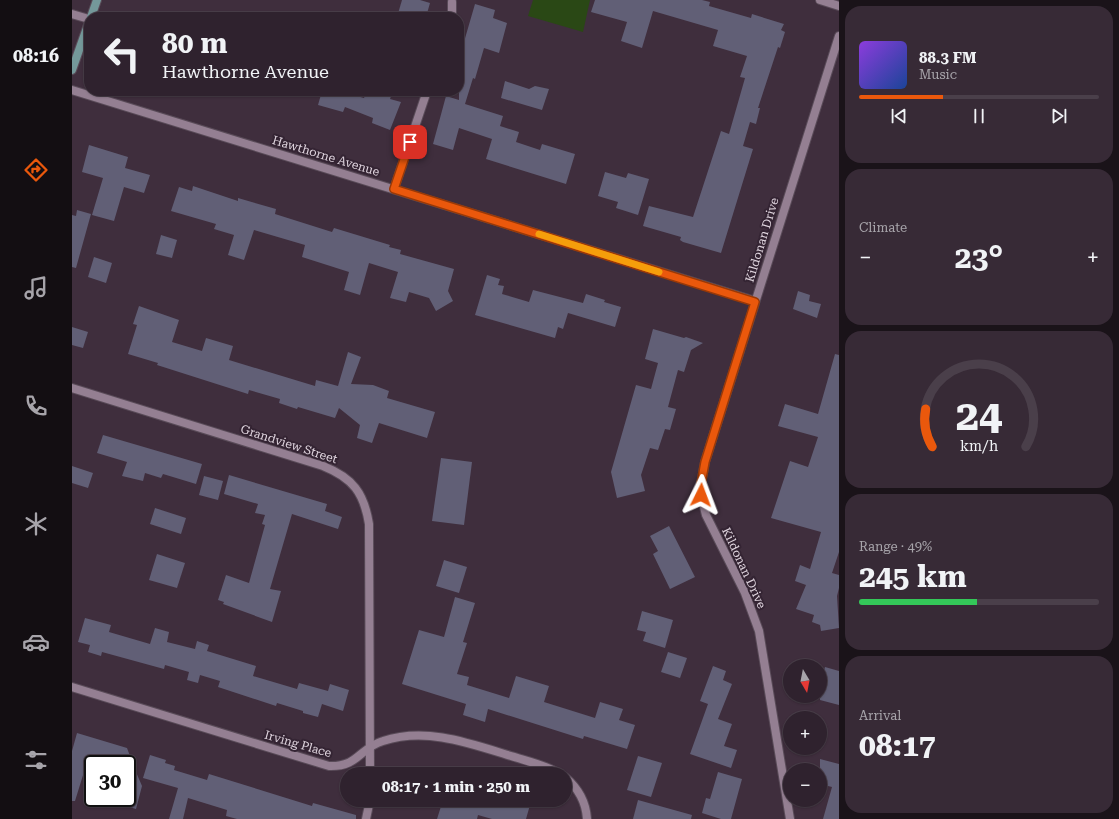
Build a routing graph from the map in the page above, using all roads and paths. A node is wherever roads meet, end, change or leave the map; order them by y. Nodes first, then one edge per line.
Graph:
1 (97, 0) edge
2 (820, 0) edge
3 (452, 2) dead end
4 (839, 6) edge
5 (92, 12) edge
6 (452, 12) edge
7 (72, 14) edge
8 (84, 17) edge
9 (84, 36) edge
10 (839, 36) edge
11 (72, 70) edge
12 (72, 90) edge
13 (84, 94) edge
14 (92, 96) edge
15 (425, 96) edge
16 (394, 189) junction
17 (755, 302) junction
18 (72, 388) edge
19 (72, 687) edge
20 (370, 748) junction
21 (370, 767) edge
22 (545, 767) edge
23 (572, 784) edge
24 (369, 807) edge
25 (366, 819) edge
26 (587, 819) edge
27 (790, 819) edge

1 - 5 main road
2 - 4 street
3 - 6 street
7 - 8 street
9 - 11 main road
10 - 17 street, Kildonan Drive
12 - 13 street, Hawthorne Avenue
14 - 16 street, Hawthorne Avenue
15 - 16 street
16 - 17 street, Hawthorne Avenue
17 - 27 street, Kildonan Drive
18 - 20 street, Grandview Street
19 - 20 street, Irving Place
20 - 21 street, Grandview Street
20 - 22 street, Irving Place
23 - 26 street
24 - 25 street

